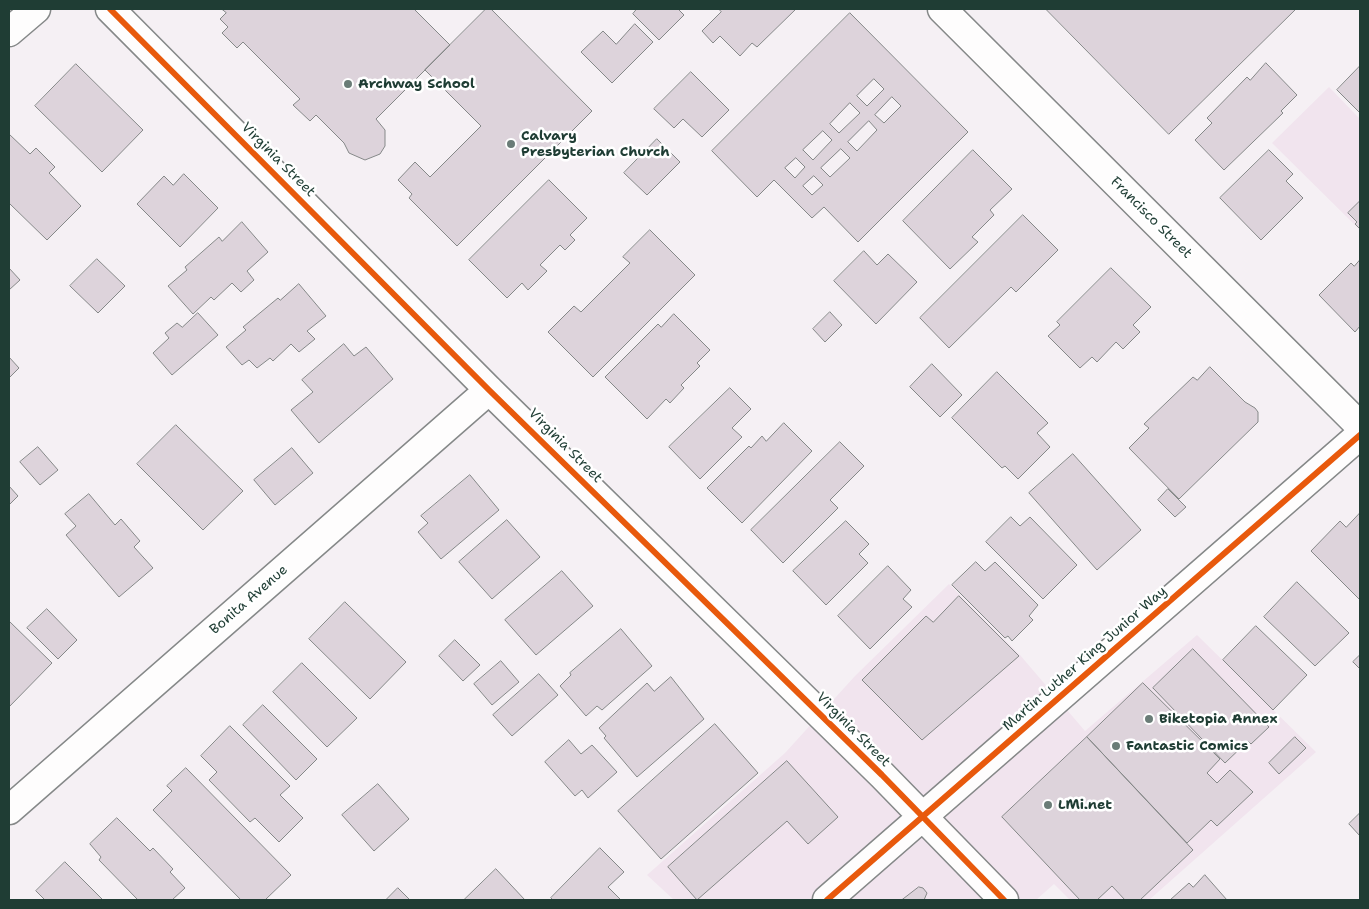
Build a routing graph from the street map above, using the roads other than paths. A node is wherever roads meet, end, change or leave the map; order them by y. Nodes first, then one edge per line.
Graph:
1 (36, 9) edge
2 (110, 9) edge
3 (942, 9) edge
4 (9, 32) edge
5 (489, 390) junction
6 (1360, 426) edge
7 (1360, 436) edge
8 (9, 810) edge
9 (922, 818) junction
10 (827, 900) edge
11 (1004, 900) edge

1 - 4 street
2 - 5 street, Virginia Street
3 - 6 street, Francisco Street
5 - 8 street, Bonita Avenue
5 - 9 street, Virginia Street
7 - 9 street, Martin Luther King Junior Way
9 - 10 street, Martin Luther King Junior Way
9 - 11 street, Virginia Street

